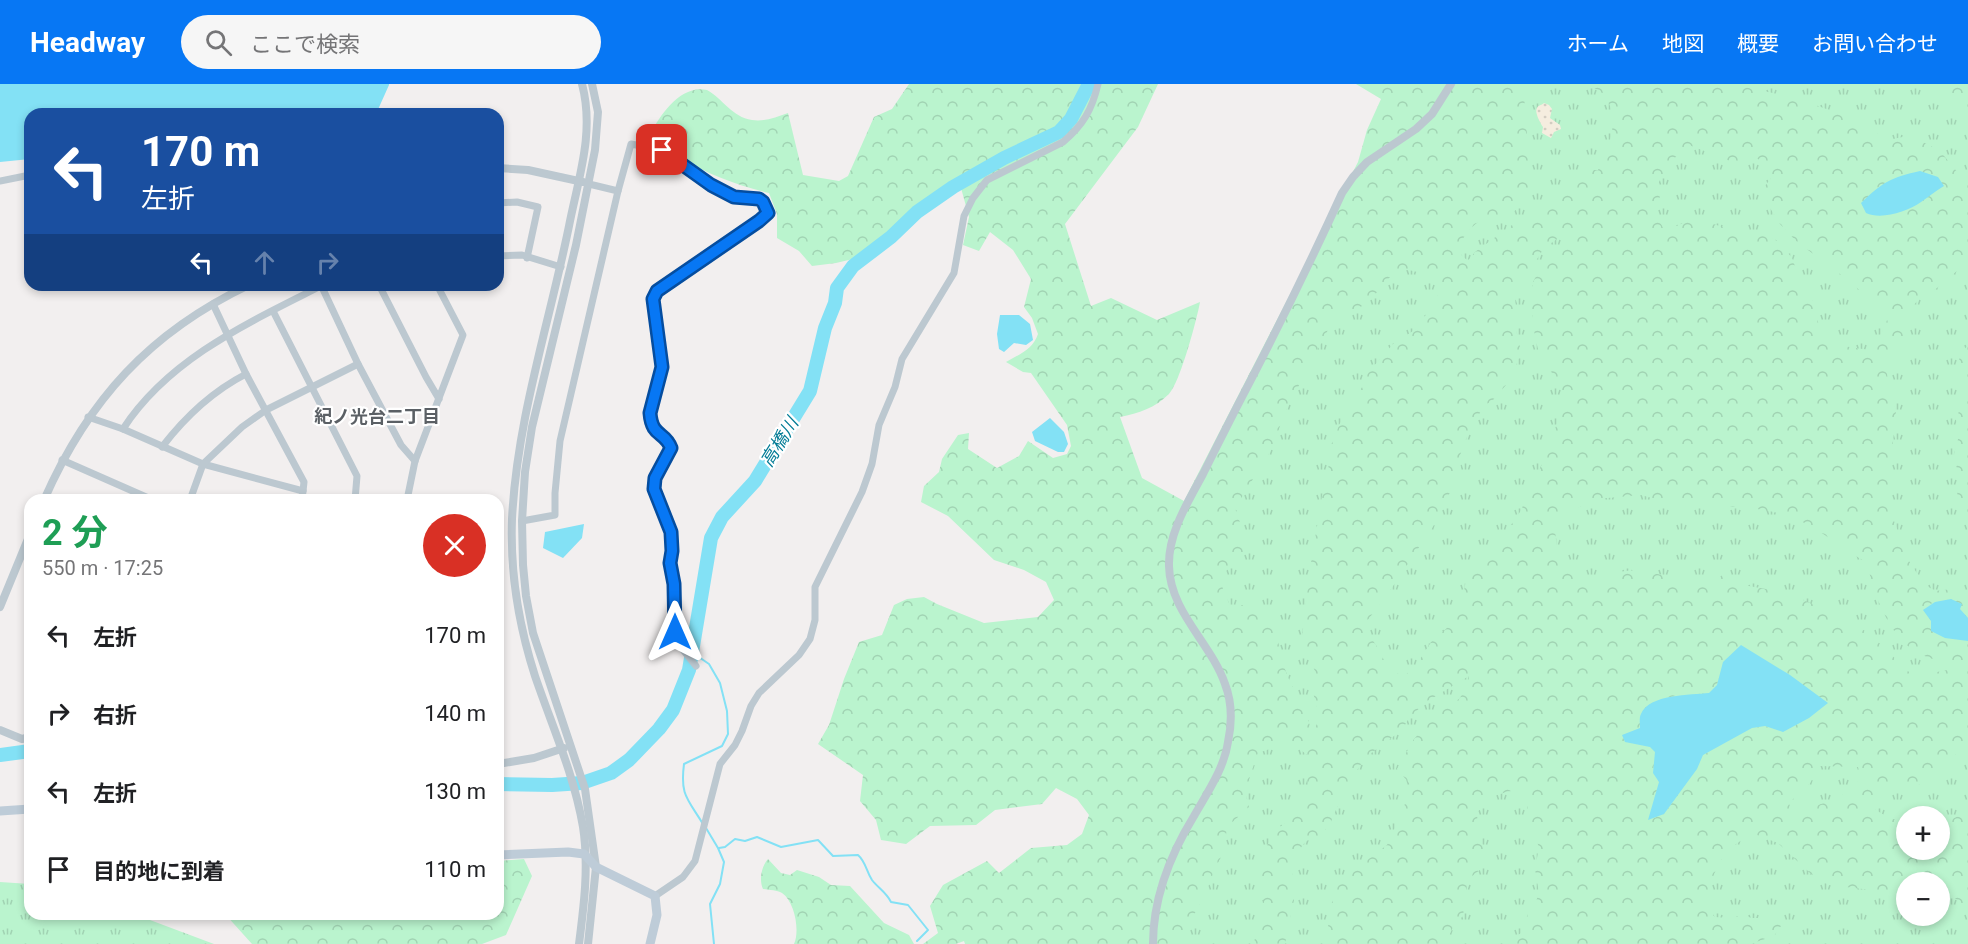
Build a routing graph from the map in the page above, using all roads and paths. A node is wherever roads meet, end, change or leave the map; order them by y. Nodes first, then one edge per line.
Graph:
1 (582, 84) edge
2 (592, 84) edge
3 (1098, 84) edge
4 (1451, 84) edge
5 (504, 168) edge
6 (24, 176) edge
7 (579, 180) junction
8 (0, 181) edge
9 (589, 184) junction
10 (618, 191) junction
11 (504, 203) edge
12 (504, 255) edge
13 (527, 258) junction
14 (561, 267) junction
15 (238, 291) edge
16 (311, 291) edge
17 (325, 291) edge
18 (382, 291) edge
19 (441, 291) edge
20 (213, 304) junction
21 (273, 311) junction
22 (228, 334) junction
23 (358, 364) junction
24 (246, 374) junction
25 (313, 386) junction
26 (440, 399) junction
27 (266, 410) junction
28 (88, 417) junction
29 (123, 429) junction
30 (162, 447) junction
31 (62, 460) junction
32 (415, 461) junction
33 (203, 464) junction
34 (47, 494) edge
35 (139, 494) edge
36 (192, 494) edge
37 (299, 494) edge
38 (302, 494) edge
39 (356, 494) edge
40 (408, 494) edge
41 (522, 521) junction
42 (24, 549) edge
43 (0, 607) edge
44 (696, 666) dead end
45 (0, 729) edge
46 (24, 738) edge
47 (566, 747) junction
48 (571, 762) junction
49 (504, 763) edge
50 (24, 809) edge
51 (0, 811) edge
52 (584, 854) junction
53 (504, 855) edge
54 (596, 867) junction
55 (655, 896) junction
56 (579, 944) edge
57 (588, 944) edge
58 (650, 944) edge
59 (1154, 944) edge

1 - 7 street
2 - 9 street
3 - 55 street
4 - 59 street
5 - 7 street
6 - 8 street
7 - 9 street
7 - 14 street
9 - 10 street
9 - 41 street
10 - 41 street
10 - 44 street
11 - 13 street
12 - 13 street
13 - 14 street
14 - 47 street
15 - 20 street
16 - 21 street
17 - 23 street
18 - 26 street
19 - 26 street
20 - 22 street
20 - 28 street
21 - 22 street
21 - 25 street
22 - 24 street
22 - 29 street
23 - 25 street
23 - 32 street
24 - 27 street
24 - 30 street
25 - 27 street
25 - 39 street
26 - 32 street
27 - 33 street
27 - 38 street
28 - 29 street
28 - 31 street
29 - 30 street
30 - 33 street
31 - 34 street
31 - 35 street
32 - 40 street
33 - 36 street
33 - 37 street
41 - 47 street
42 - 43 street
45 - 46 street
47 - 48 street
47 - 49 street
48 - 52 street
48 - 54 street
50 - 51 main road
52 - 53 main road
52 - 54 main road
52 - 56 street
54 - 55 main road
54 - 57 street
55 - 58 main road

